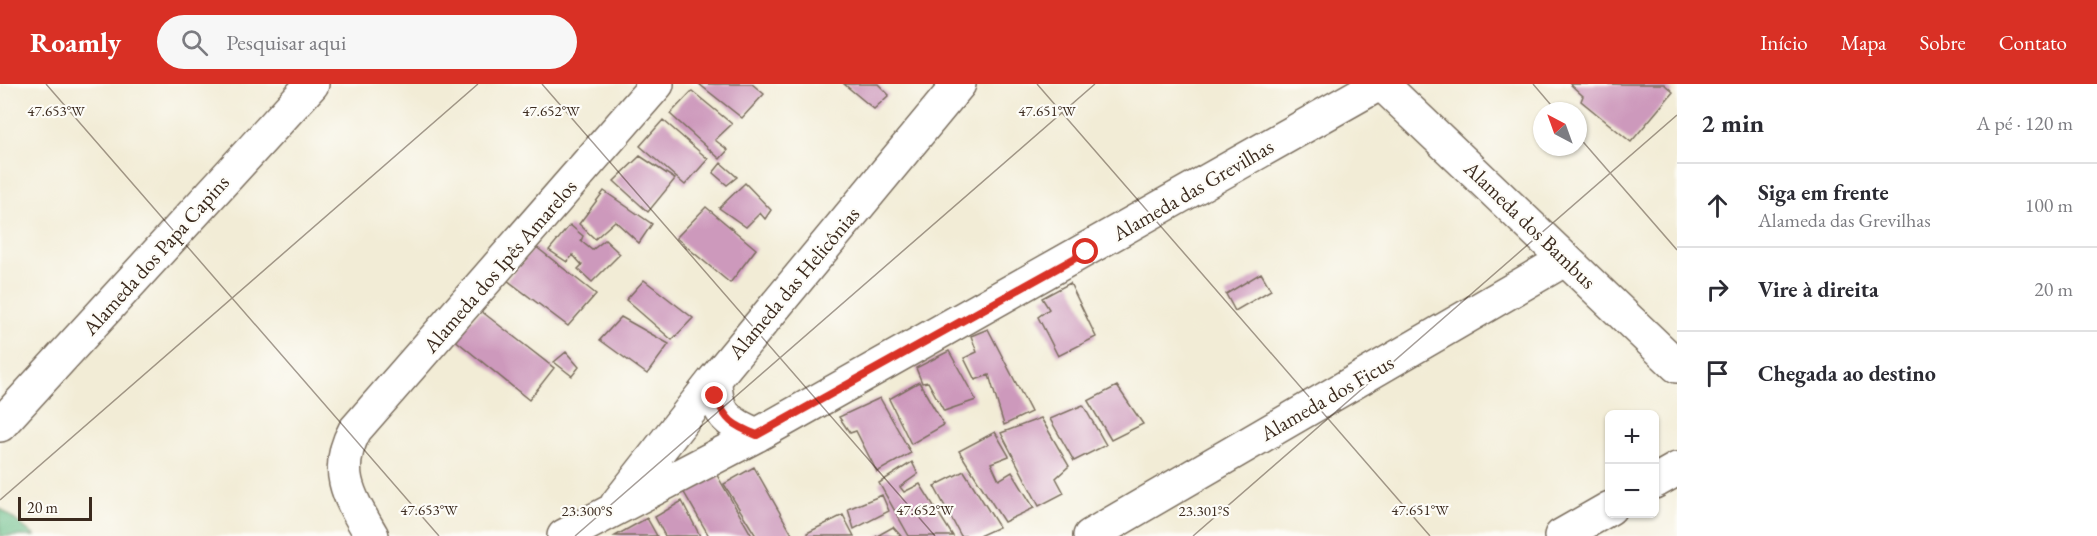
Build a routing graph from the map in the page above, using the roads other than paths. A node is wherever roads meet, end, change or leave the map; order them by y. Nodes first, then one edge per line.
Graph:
1 (312, 84) edge
2 (657, 84) edge
3 (959, 84) edge
4 (1381, 84) edge
5 (1564, 260) junction
6 (1677, 366) edge
7 (715, 379) junction
8 (0, 425) edge
9 (757, 435) junction
10 (1677, 469) edge
11 (1659, 479) edge
12 (1605, 511) edge
13 (611, 512) junction
14 (372, 536) edge
15 (564, 536) edge
16 (1090, 536) edge
17 (1561, 536) edge

1 - 8 street, Alameda dos Papa Capins
2 - 14 street, Alameda dos Ipês Amarelos
3 - 7 street, Alameda das Helicônias
4 - 5 street, Alameda dos Bambus
4 - 9 street, Alameda das Grevilhas
5 - 6 street, Alameda dos Bambus
5 - 16 street, Alameda dos Ficus
7 - 9 street
7 - 13 street, Alameda das Helicônias
9 - 13 street, Alameda das Grevilhas
10 - 11 street
12 - 17 street
13 - 15 street, Alameda das Grevilhas

